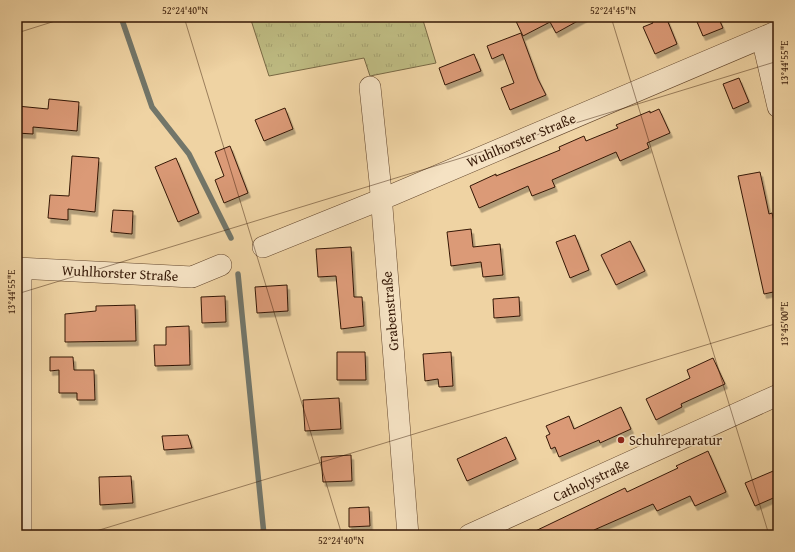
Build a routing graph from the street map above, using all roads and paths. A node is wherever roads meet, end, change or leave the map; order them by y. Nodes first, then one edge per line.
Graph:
1 (770, 34) edge
2 (370, 87) dead end
3 (778, 108) edge
4 (381, 199) junction
5 (263, 247) dead end
6 (221, 265) dead end
7 (19, 268) edge
8 (778, 395) edge
9 (21, 535) edge
10 (408, 535) edge
11 (470, 535) edge

1 - 3 street
1 - 4 street, Wuhlhorster Straße
2 - 4 street, Grabenstraße
4 - 5 street, Wuhlhorster Straße
4 - 10 street, Grabenstraße
6 - 7 street, Wuhlhorster Straße
7 - 9 street
8 - 11 street, Catholystraße

